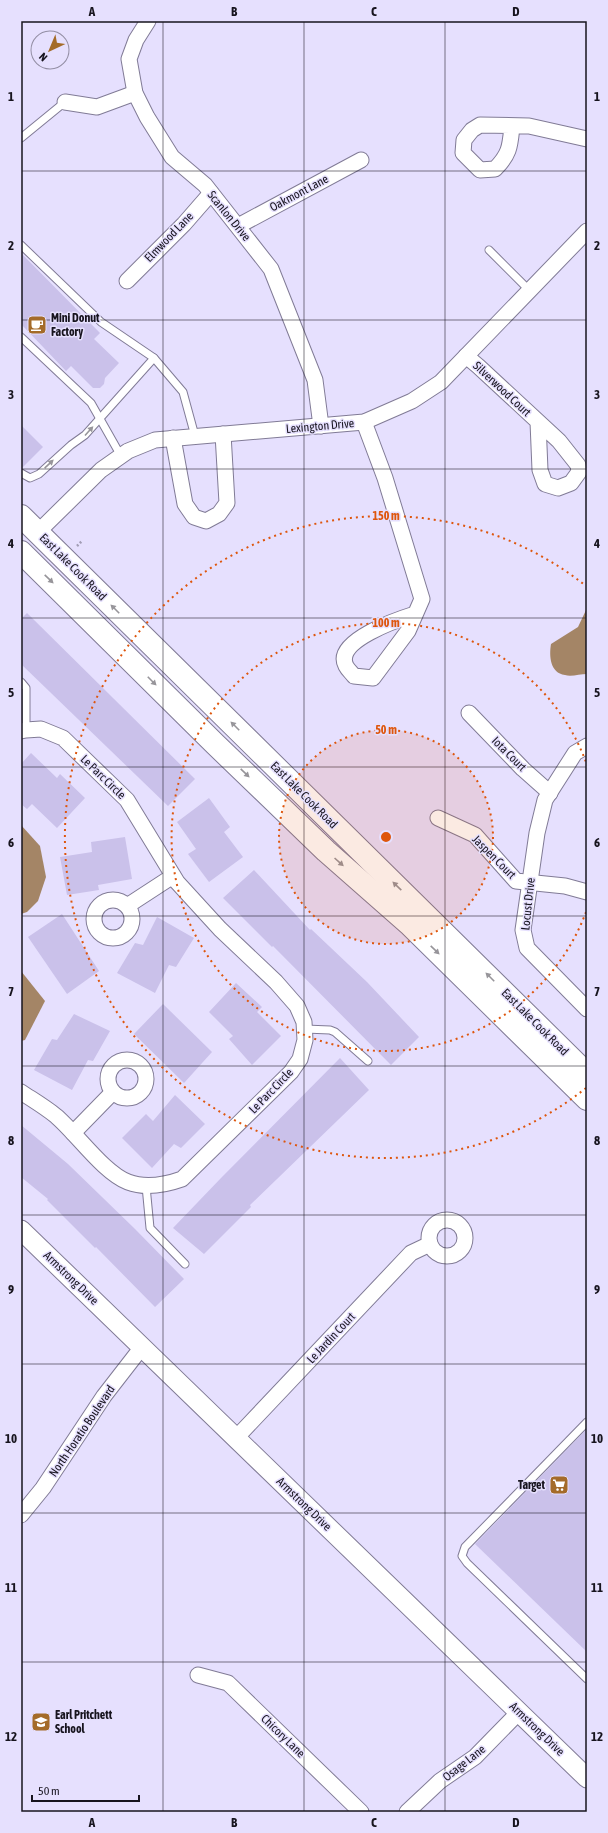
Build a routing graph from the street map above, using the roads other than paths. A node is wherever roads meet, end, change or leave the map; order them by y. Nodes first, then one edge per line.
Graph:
1 (142, 23) edge
2 (136, 92) junction
3 (66, 102) joint
4 (512, 126) dead end
5 (21, 138) edge
6 (587, 139) edge
7 (361, 160) dead end
8 (211, 193) junction
9 (238, 226) junction
10 (585, 237) edge
11 (21, 245) edge
12 (489, 250) dead end
13 (127, 280) dead end
14 (530, 290) junction
15 (21, 337) edge
16 (466, 356) junction
17 (154, 358) junction
18 (100, 418) junction
19 (364, 422) junction
20 (538, 422) dead end
21 (322, 426) junction
22 (223, 434) junction
23 (194, 436) junction
24 (173, 438) junction
25 (121, 456) junction
26 (21, 473) edge
27 (21, 516) edge
28 (38, 532) junction
29 (21, 551) edge
30 (415, 614) junction
31 (21, 682) edge
32 (469, 713) dead end
33 (24, 730) edge
34 (587, 746) edge
35 (548, 797) junction
36 (438, 818) dead end
37 (173, 876) junction
38 (530, 882) junction
39 (587, 892) edge
40 (127, 906) dead end
41 (587, 1009) edge
42 (305, 1029) junction
43 (368, 1061) dead end
44 (587, 1074) edge
45 (21, 1092) edge
46 (113, 1092) dead end
47 (587, 1099) edge
48 (73, 1133) junction
49 (146, 1186) junction
50 (21, 1230) edge
51 (430, 1244) dead end
52 (185, 1264) dead end
53 (142, 1347) junction
54 (587, 1422) edge
55 (236, 1438) junction
56 (21, 1515) edge
57 (198, 1675) dead end
58 (587, 1679) edge
59 (519, 1712) junction
60 (587, 1778) edge
61 (361, 1812) edge
62 (408, 1812) edge

1 - 2 street, Scanlon Drive
2 - 3 street
2 - 8 street, Scanlon Drive
3 - 5 lane
4 - 6 street
7 - 9 street, Oakmont Lane
8 - 9 street, Scanlon Drive
8 - 13 street, Elmwood Lane
9 - 21 street, Scanlon Drive
10 - 14 street, Lexington Drive
11 - 17 lane
12 - 14 lane
14 - 16 street, Lexington Drive
15 - 18 lane
16 - 19 street, Lexington Drive
16 - 20 street, Silverwood Court
17 - 18 lane
17 - 23 lane
18 - 25 lane
26 -> 18 lane
19 - 21 street, Lexington Drive
19 - 30 street
21 - 22 street, Lexington Drive
22 - 23 street, Lexington Drive
22 - 24 street
23 - 24 street, Lexington Drive
24 - 25 street, Lexington Drive
25 - 28 street, Lexington Drive
27 - 28 main road, East Lake Cook Road
28 - 29 street, Lexington Drive
44 -> 28 main road, East Lake Cook Road
29 -> 47 main road, East Lake Cook Road
30 - 30 street
31 - 33 lane
32 - 35 street, Iota Court
33 - 37 street, Le Parc Circle
34 - 35 street, Locust Drive
35 - 38 street, Locust Drive
36 - 38 street, Jaspen Court
37 - 40 street
37 - 42 street, Le Parc Circle
38 - 39 street, Jaspen Court
38 - 41 street, Locust Drive
42 - 43 lane
42 - 49 street, Le Parc Circle
45 - 48 street, Le Parc Circle
46 - 48 street
48 - 49 street, Le Parc Circle
49 - 52 lane
50 - 53 street, Armstrong Drive
51 - 55 street, Le Jardin Court
53 - 55 street, Armstrong Drive
53 - 56 street, North Horatio Boulevard
54 - 58 lane
55 - 59 street, Armstrong Drive
57 - 61 street, Chicory Lane
59 - 60 street, Armstrong Drive
59 - 62 street, Osage Lane

